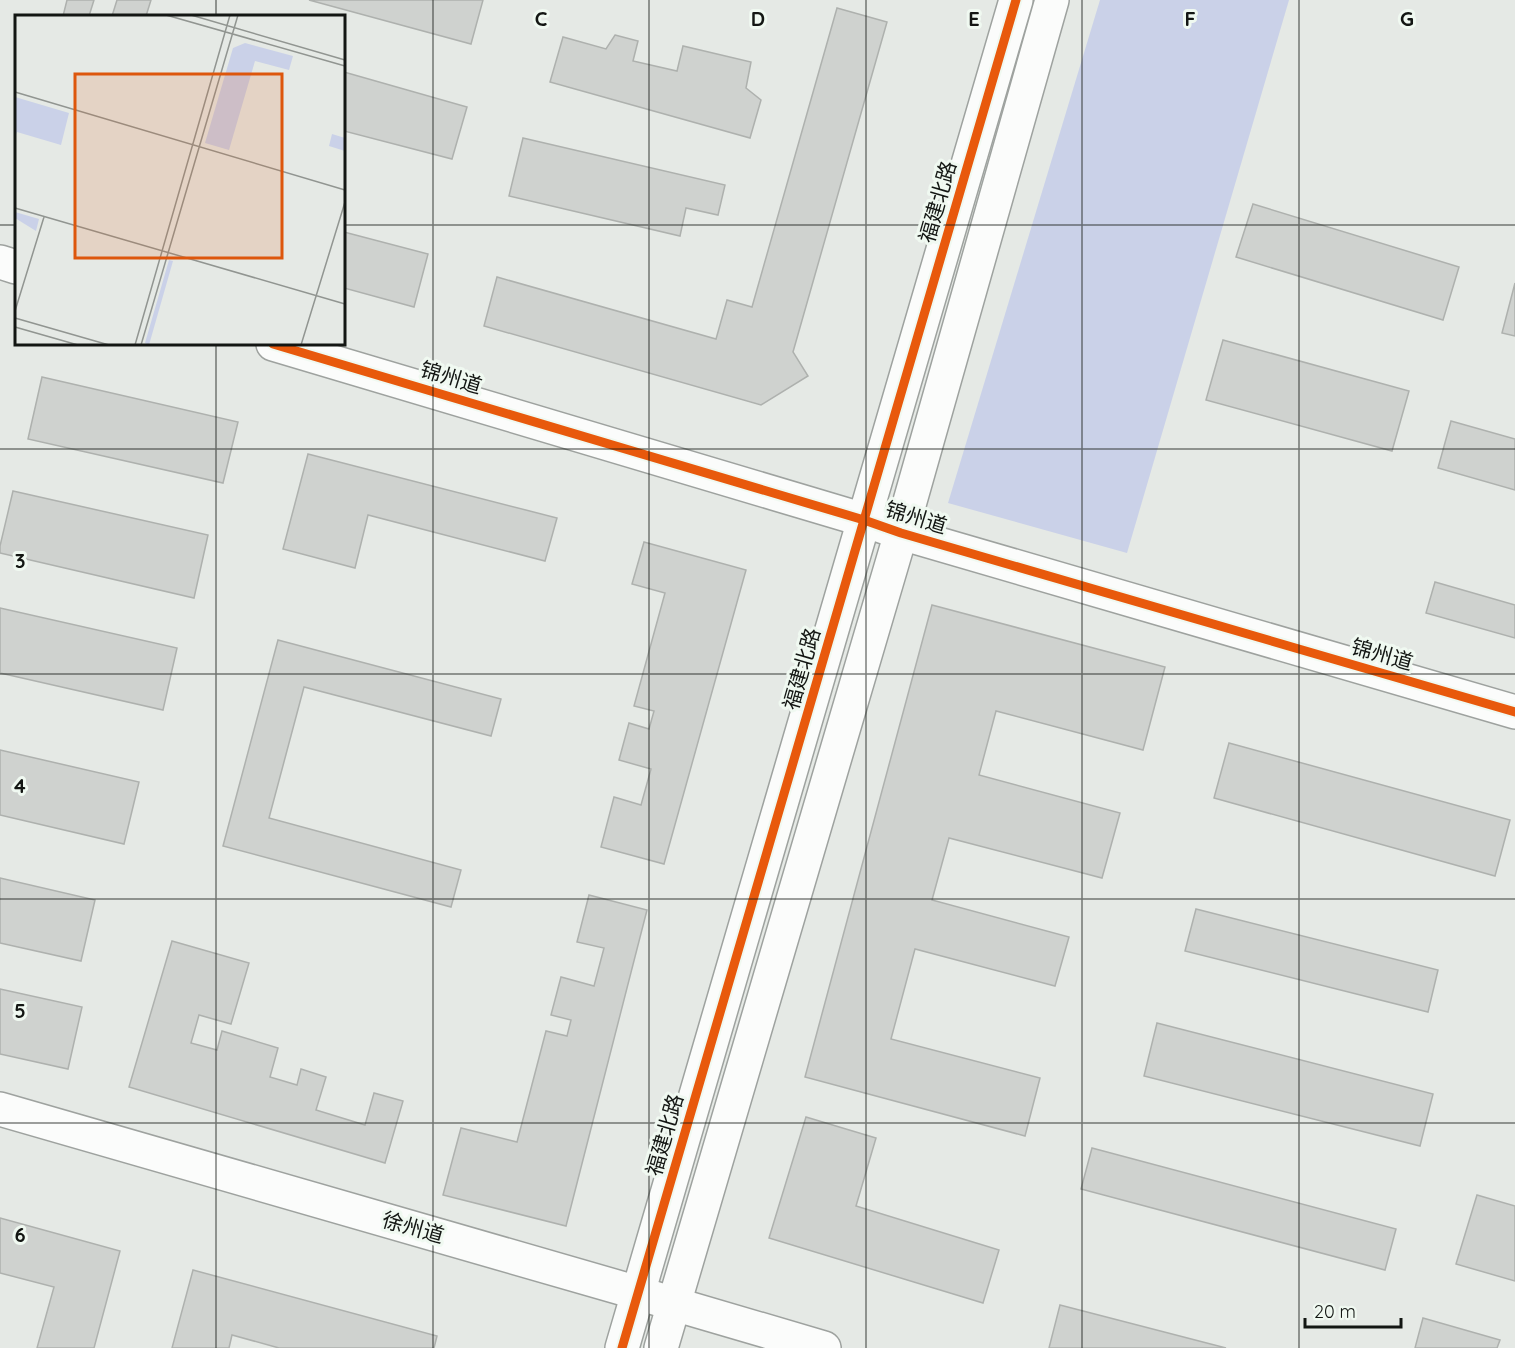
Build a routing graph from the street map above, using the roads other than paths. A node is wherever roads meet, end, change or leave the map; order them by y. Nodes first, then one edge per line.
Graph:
1 (1016, 0) edge
2 (1052, 0) edge
3 (0, 262) edge
4 (15, 267) edge
5 (276, 345) edge
6 (864, 520) junction
7 (901, 533) junction
8 (1515, 712) edge
9 (0, 1109) edge
10 (638, 1293) junction
11 (674, 1304) junction
12 (622, 1348) edge
13 (661, 1348) edge
14 (824, 1348) edge

1 - 6 street, 福建北路
2 - 7 street
3 - 4 street
5 - 6 street, 锦州道
6 - 7 street, 锦州道
6 - 10 street, 福建北路
7 - 8 street, 锦州道
7 - 11 street
9 - 10 street, 徐州道
10 - 11 street, 徐州道
10 - 12 street, 福建北路
11 - 13 street
11 - 14 street, 徐州道

